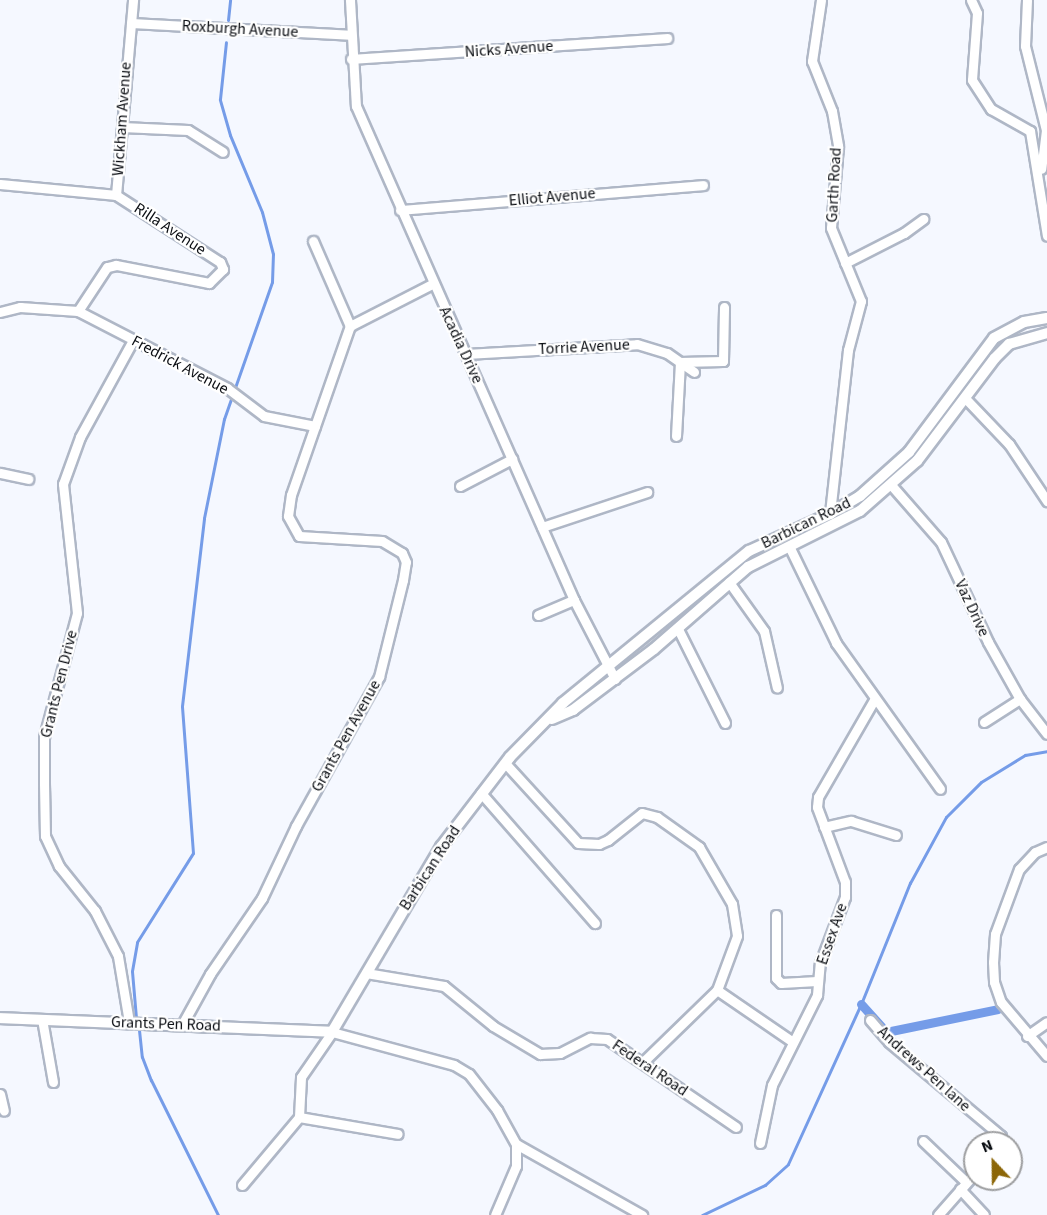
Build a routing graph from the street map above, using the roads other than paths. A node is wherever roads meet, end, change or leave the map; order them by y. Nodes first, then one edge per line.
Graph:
1 (133, 0) edge
2 (350, 0) edge
3 (821, 0) edge
4 (971, 0) edge
5 (1027, 0) edge
6 (130, 23) junction
7 (350, 35) junction
8 (667, 38) dead end
9 (351, 59) junction
10 (122, 127) junction
11 (223, 152) dead end
12 (1040, 181) junction
13 (0, 184) edge
14 (703, 185) dead end
15 (116, 195) junction
16 (400, 210) junction
17 (923, 219) dead end
18 (1047, 236) edge
19 (313, 242) dead end
20 (845, 263) junction
21 (432, 284) junction
22 (724, 307) dead end
23 (78, 311) junction
24 (0, 312) edge
25 (1047, 318) edge
26 (350, 326) junction
27 (1047, 333) edge
28 (133, 340) junction
29 (466, 354) junction
30 (680, 362) junction
31 (694, 372) dead end
32 (965, 398) junction
33 (315, 426) junction
34 (676, 436) dead end
35 (512, 459) junction
36 (0, 473) edge
37 (28, 479) dead end
38 (460, 486) dead end
39 (892, 486) junction
40 (647, 492) dead end
41 (1047, 501) edge
42 (830, 514) junction
43 (542, 526) junction
44 (789, 546) junction
45 (729, 582) junction
46 (574, 600) junction
47 (538, 615) dead end
48 (678, 629) junction
49 (609, 668) junction
50 (615, 679) junction
51 (777, 688) dead end
52 (1020, 699) junction
53 (874, 700) junction
54 (549, 721) junction
55 (984, 722) dead end
56 (725, 723) dead end
57 (1047, 734) edge
58 (505, 764) junction
59 (940, 789) dead end
60 (481, 793) junction
61 (824, 827) junction
62 (896, 835) dead end
63 (1047, 847) edge
64 (776, 915) dead end
65 (595, 923) dead end
66 (366, 973) junction
67 (817, 981) junction
68 (717, 990) junction
69 (0, 1018) edge
70 (42, 1019) junction
71 (870, 1020) dead end
72 (129, 1022) junction
73 (183, 1023) junction
74 (1047, 1023) edge
75 (332, 1032) junction
76 (1027, 1036) junction
77 (793, 1042) junction
78 (1047, 1056) edge
79 (643, 1062) junction
80 (52, 1082) dead end
81 (0, 1094) edge
82 (4, 1111) dead end
83 (300, 1117) junction
84 (736, 1127) dead end
85 (994, 1131) edge
86 (398, 1134) dead end
87 (923, 1141) dead end
88 (760, 1143) dead end
89 (516, 1144) junction
90 (242, 1185) dead end
91 (963, 1186) joint
92 (967, 1191) edge
93 (495, 1215) edge
94 (642, 1215) edge
95 (938, 1215) edge
96 (984, 1215) edge

1 - 6 street, Wickham Avenue
2 - 7 street, Acadia Drive
3 - 20 street, Garth Road
4 - 12 street
5 - 12 street
6 - 7 street, Roxburgh Avenue
6 - 10 street, Wickham Avenue
7 - 9 street, Acadia Drive
8 - 9 street, Nicks Avenue
9 - 16 street, Acadia Drive
10 - 11 street
10 - 15 street, Wickham Avenue
12 - 18 street
13 - 15 street, Wickham Avenue
14 - 16 street, Elliot Avenue
15 - 23 street, Rilla Avenue
16 - 21 street, Acadia Drive
17 - 20 street
19 - 26 street
20 - 42 street, Garth Road
21 - 26 street
21 - 29 street, Acadia Drive
22 - 30 street
23 - 24 street
23 - 28 street, Fredrick Avenue
25 - 42 main road, Barbican Road
26 - 33 street, Grants Pen Avenue
27 - 32 main road, Barbican Road
28 - 33 street, Fredrick Avenue
28 - 72 street, Grants Pen Drive
29 - 30 street, Torrie Avenue
29 - 35 street, Acadia Drive
30 - 31 street, Torrie Avenue
30 - 34 street
32 - 39 main road, Barbican Road
32 - 41 street
33 - 73 street, Grants Pen Avenue
35 - 38 street
35 - 43 street, Acadia Drive
36 - 37 street
39 - 44 main road, Barbican Road
39 - 52 street, Vaz Drive
40 - 43 street
42 - 49 main road, Barbican Road
43 - 46 street, Acadia Drive
44 - 45 main road, Barbican Road
44 - 53 street
45 - 48 main road, Barbican Road
45 - 51 street
46 - 47 street
46 - 49 street, Acadia Drive
48 - 50 main road, Barbican Road
48 - 56 street
49 - 50 street, Acadia Drive
49 - 54 main road, Barbican Road
50 - 54 main road, Barbican Road
52 - 55 street
52 - 57 street, Vaz Drive
53 - 59 street
53 - 61 street, Essex Ave
54 - 58 main road, Barbican Road
58 - 60 main road, Barbican Road
58 - 68 street
60 - 65 street
60 - 66 main road, Barbican Road
61 - 62 street
61 - 67 street, Essex Ave
63 - 76 street
64 - 67 street
66 - 75 main road, Barbican Road
66 - 79 street, Federal Road
67 - 77 street, Essex Ave
68 - 77 street
68 - 79 street
69 - 70 main road, Grants Pen Road
70 - 72 main road, Grants Pen Road
70 - 80 street
71 - 85 street, Andrews Pen lane
72 - 73 main road, Grants Pen Road
73 - 75 main road, Grants Pen Road
74 - 76 street
75 - 83 street
75 - 89 street
76 - 78 street
77 - 88 street, Essex Ave
79 - 84 street, Federal Road
81 - 82 street
83 - 86 street
83 - 90 street
87 - 91 street
89 - 93 street
89 - 94 street
91 - 95 street
92 - 96 street

